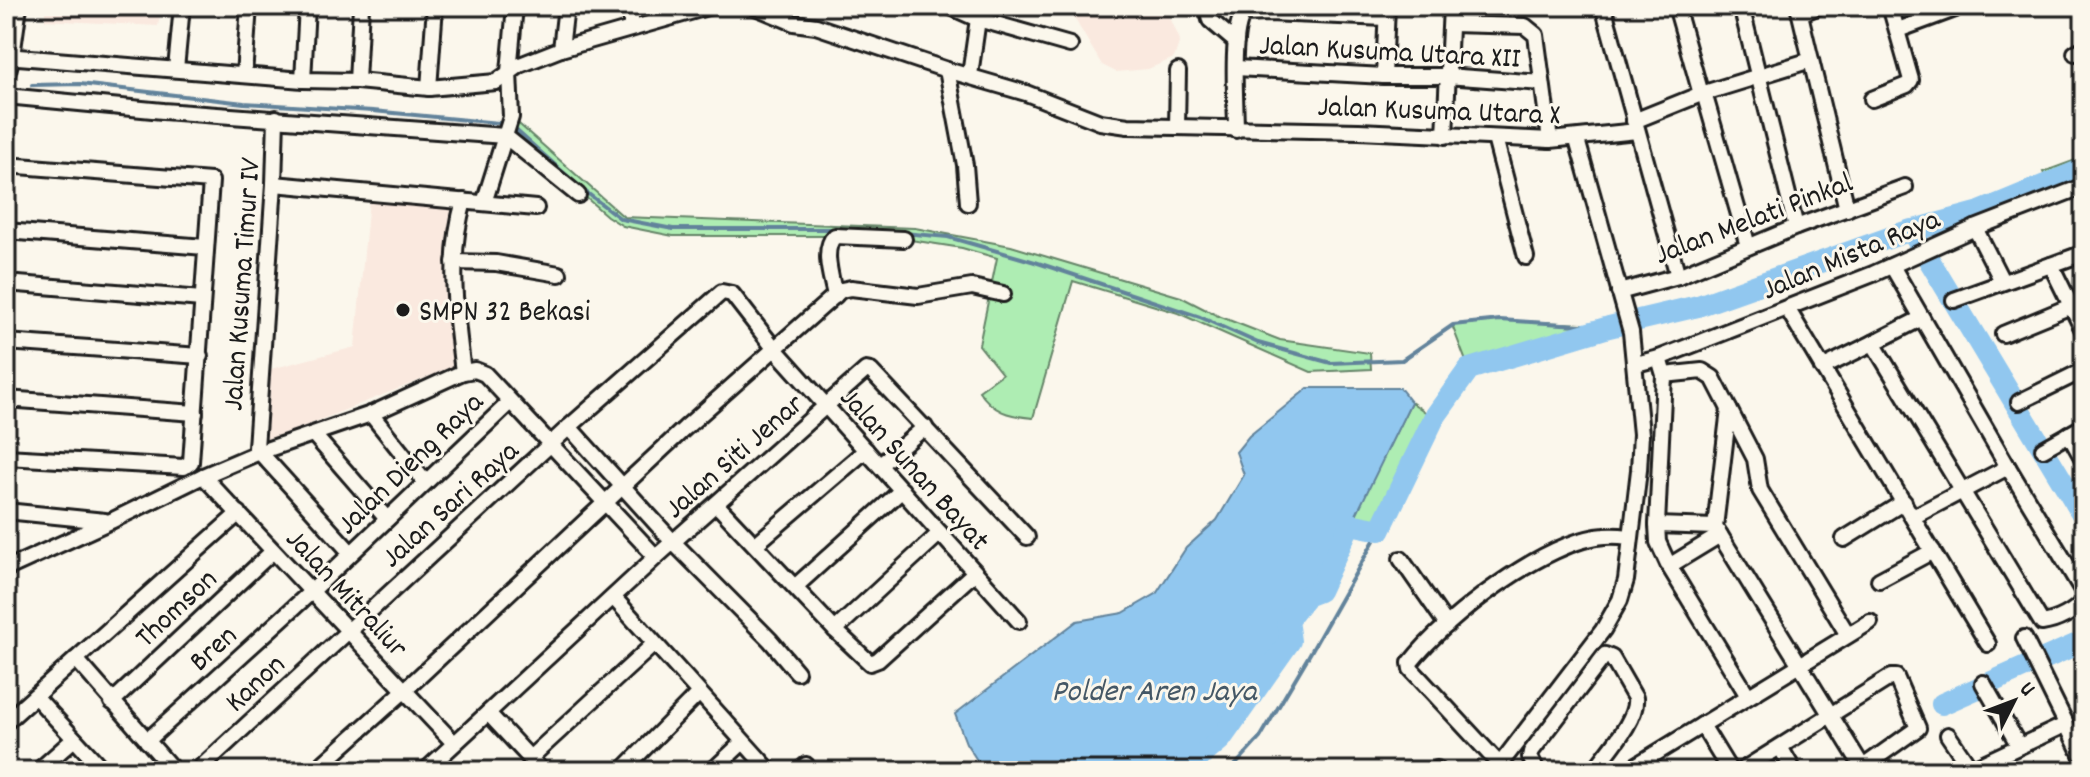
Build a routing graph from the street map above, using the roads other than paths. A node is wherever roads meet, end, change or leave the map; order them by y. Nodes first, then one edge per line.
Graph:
1 (19, 6) edge
2 (182, 6) edge
3 (249, 6) edge
4 (307, 6) edge
5 (361, 6) edge
6 (435, 6) edge
7 (515, 6) edge
8 (566, 6) edge
9 (631, 6) edge
10 (711, 6) edge
11 (756, 6) edge
12 (949, 6) edge
13 (1207, 6) edge
14 (1451, 6) edge
15 (1603, 6) edge
16 (1676, 6) edge
17 (1741, 6) edge
18 (1819, 6) edge
19 (1890, 6) edge
20 (1272, 9) edge
21 (1955, 9) dead end
22 (682, 10) edge
23 (1799, 10) edge
24 (1387, 12) edge
25 (978, 19) junction
26 (1451, 24) junction
27 (631, 28) junction
28 (1898, 30) junction
29 (1236, 42) junction
30 (1070, 45) dead end
31 (561, 49) junction
32 (9, 56) edge
33 (1811, 60) junction
34 (1236, 68) junction
35 (176, 69) junction
36 (947, 70) junction
37 (1178, 71) dead end
38 (509, 72) junction
39 (244, 75) junction
40 (970, 75) junction
41 (1384, 76) junction
42 (1446, 76) junction
43 (1758, 76) junction
44 (6, 78) edge
45 (303, 80) junction
46 (357, 81) junction
47 (1542, 83) junction
48 (429, 88) junction
49 (1702, 94) junction
50 (6, 96) edge
51 (1872, 99) dead end
52 (276, 118) junction
53 (1636, 126) junction
54 (508, 127) junction
55 (1177, 127) junction
56 (1236, 130) junction
57 (1445, 136) junction
58 (1495, 138) junction
59 (1550, 140) junction
60 (1577, 140) junction
61 (6, 165) edge
62 (274, 184) junction
63 (2084, 186) edge
64 (1905, 187) dead end
65 (578, 195) dead end
66 (464, 201) junction
67 (484, 203) junction
68 (968, 203) dead end
69 (536, 208) dead end
70 (1847, 209) junction
71 (1796, 227) junction
72 (1975, 228) junction
73 (6, 231) edge
74 (904, 239) dead end
75 (1748, 246) junction
76 (205, 247) junction
77 (2084, 253) edge
78 (1526, 257) dead end
79 (454, 262) junction
80 (2051, 265) junction
81 (1892, 266) junction
82 (559, 274) dead end
83 (1678, 276) junction
84 (2002, 281) junction
85 (6, 283) edge
86 (1003, 294) dead end
87 (835, 296) junction
88 (202, 299) junction
89 (1621, 299) junction
90 (1954, 300) dead end
91 (2071, 306) junction
92 (1787, 308) junction
93 (1922, 318) junction
94 (2084, 332) edge
95 (2003, 334) dead end
96 (6, 342) edge
97 (1873, 343) junction
98 (774, 348) junction
99 (200, 356) junction
100 (1659, 358) junction
101 (1636, 364) junction
102 (1822, 368) junction
103 (2084, 370) edge
104 (463, 372) junction
105 (1664, 375) junction
106 (6, 399) edge
107 (2019, 402) dead end
108 (509, 403) junction
109 (827, 407) junction
110 (1729, 409) junction
111 (195, 413) junction
112 (371, 414) junction
113 (2084, 426) edge
114 (569, 427) junction
115 (925, 427) junction
116 (2069, 434) junction
117 (314, 435) junction
118 (551, 446) junction
119 (2043, 449) dead end
120 (866, 450) junction
121 (257, 453) junction
122 (6, 457) edge
123 (2084, 461) edge
124 (880, 465) junction
125 (2008, 467) junction
126 (203, 476) junction
127 (425, 482) junction
128 (623, 488) junction
129 (902, 490) junction
130 (1960, 492) junction
131 (1904, 502) junction
132 (604, 504) junction
133 (716, 504) junction
134 (6, 511) edge
135 (239, 513) junction
136 (1913, 517) junction
137 (387, 519) junction
138 (111, 521) junction
139 (1657, 525) junction
140 (1717, 531) junction
141 (940, 533) junction
142 (1027, 537) dead end
143 (1630, 537) junction
144 (1844, 539) dead end
145 (673, 542) junction
146 (756, 544) junction
147 (273, 551) junction
148 (1933, 551) junction
149 (351, 553) junction
150 (656, 557) junction
151 (1401, 559) dead end
152 (1669, 566) junction
153 (6, 569) edge
154 (974, 573) junction
155 (1879, 580) dead end
156 (796, 586) junction
157 (311, 592) junction
158 (614, 598) junction
159 (1019, 621) dead end
160 (1870, 622) dead end
161 (1447, 625) junction
162 (835, 630) junction
163 (347, 631) junction
164 (1848, 635) junction
165 (2024, 638) dead end
166 (654, 644) junction
167 (1988, 644) dead end
168 (76, 659) junction
169 (1798, 665) junction
170 (797, 672) dead end
171 (1983, 683) dead end
172 (405, 690) junction
173 (699, 693) junction
174 (35, 696) junction
175 (1748, 696) junction
176 (112, 702) junction
177 (488, 713) junction
178 (1830, 715) junction
179 (6, 722) edge
180 (1702, 725) junction
181 (2065, 725) junction
182 (1948, 735) dead end
183 (74, 739) junction
184 (147, 741) junction
185 (743, 742) junction
186 (454, 743) junction
187 (2019, 746) junction
188 (1780, 747) junction
189 (437, 758) junction
190 (530, 758) junction
191 (2084, 760) edge
192 (1497, 768) edge
193 (1864, 769) edge
194 (38, 771) edge
195 (104, 771) edge
196 (174, 771) edge
197 (197, 771) edge
198 (315, 771) edge
199 (425, 771) edge
200 (449, 771) edge
201 (542, 771) edge
202 (622, 771) edge
203 (712, 771) edge
204 (770, 771) edge
205 (1537, 771) edge
206 (1594, 771) edge
207 (1627, 771) edge
208 (1730, 771) edge
209 (1741, 771) edge
210 (1794, 771) edge

1 - 32 street
2 - 35 street
3 - 39 street
4 - 45 street
5 - 46 street
6 - 48 street
7 - 38 street
8 - 31 street
9 - 27 street
10 - 22 street
11 - 36 street, Jalan Kusuma Utara X
12 - 25 street
13 - 29 street
14 - 26 street
15 - 53 street
16 - 49 street
17 - 43 street
18 - 23 street
19 - 28 street
20 - 24 street
20 - 29 street
21 - 28 street
22 - 27 street
23 - 33 street
24 - 41 street
25 - 30 street
25 - 40 street
26 - 42 street
26 - 47 street
27 - 31 street
28 - 51 street
29 - 34 street
31 - 38 street
32 - 35 street
32 - 44 street
33 - 43 street
33 - 70 street
34 - 41 street, Jalan Kusuma Utara XII
34 - 56 street
35 - 39 street
36 - 40 street, Jalan Kusuma Utara X
36 - 68 street
37 - 55 street
38 - 48 street
38 - 54 street
39 - 45 street
40 - 55 street, Jalan Kusuma Utara X
41 - 42 street, Jalan Kusuma Utara XII
42 - 47 street, Jalan Kusuma Utara XII
42 - 57 street
43 - 49 street
43 - 71 street
45 - 46 street
46 - 48 street
47 - 59 street
49 - 53 street
49 - 75 street
50 - 52 street
52 - 54 street
52 - 62 street, Jalan Kusuma Timur IV
53 - 60 street
53 - 83 street
54 - 65 street
54 - 67 street
55 - 56 street, Jalan Kusuma Utara X
56 - 57 street, Jalan Kusuma Utara X
57 - 58 street, Jalan Kusuma Utara X
58 - 59 street, Jalan Kusuma Utara X
58 - 78 street
59 - 60 street, Jalan Kusuma Utara X
60 - 89 street, Jalan Kusuma Utara X
61 - 76 street
62 - 66 street
62 - 121 street, Jalan Kusuma Timur IV
63 - 72 street, Jalan Mista Raya
64 - 70 street, Jalan Melati Pinkal
66 - 67 street
66 - 79 street
67 - 69 street
70 - 71 street, Jalan Melati Pinkal
71 - 75 street, Jalan Melati Pinkal
72 - 81 street, Jalan Mista Raya
72 - 84 street
73 - 76 street
74 - 87 street
75 - 83 street, Jalan Melati Pinkal
76 - 88 street
77 - 80 street
79 - 82 street
79 - 104 street
80 - 84 street
80 - 91 street
81 - 92 street, Jalan Mista Raya
81 - 93 street
83 - 89 street, Jalan Melati Pinkal
84 - 90 street
85 - 88 street
86 - 87 street
87 - 98 street
88 - 99 street
89 - 101 street, Jalan Kusuma Utara X
91 - 94 street
91 - 95 street
92 - 100 street, Jalan Mista Raya
92 - 102 street
93 - 97 street
93 - 125 street
96 - 99 street
97 - 102 street
97 - 130 street
98 - 109 street, Jalan Sunan Bayat
98 - 114 street, Jalan Sunan Bayat
98 - 128 street
99 - 111 street
100 - 101 street, Jalan Mista Raya
100 - 105 street
101 - 143 street, Jalan Kusuma Utara X
102 - 131 street
103 - 107 street
104 - 108 street
104 - 112 street
105 - 110 street
105 - 139 street
106 - 111 street
108 - 118 street
108 - 127 street, Jalan Dieng Raya
109 - 115 street, Jalan Siti Jenar
109 - 120 street, Jalan Sunan Bayat
109 - 133 street, Jalan Siti Jenar
110 - 140 street
110 - 164 street
111 - 122 street
112 - 117 street
112 - 127 street
113 - 116 street
114 - 118 street, Jalan Sari Raya
114 - 128 street
115 - 124 street
115 - 142 street
116 - 119 street
116 - 123 street
117 - 121 street
117 - 137 street
118 - 132 street
118 - 163 street, Jalan Sari Raya
120 - 124 street, Jalan Sunan Bayat
120 - 146 street
121 - 126 street
121 - 149 street
124 - 129 street, Jalan Sunan Bayat
125 - 130 street
125 - 130 street
126 - 135 street, Jalan Mitraliur
126 - 138 street
127 - 137 street, Jalan Dieng Raya
128 - 132 street
128 - 145 street
129 - 141 street, Jalan Sunan Bayat
129 - 156 street
130 - 136 street
131 - 136 street
131 - 144 street
132 - 150 street
132 - 172 street
133 - 145 street, Jalan Siti Jenar
133 - 146 street
134 - 138 street
135 - 147 street, Jalan Mitraliur
135 - 168 street
136 - 148 street
137 - 149 street, Jalan Dieng Raya
138 - 153 street
139 - 140 street
139 - 152 street
140 - 152 street
140 - 169 street
141 - 154 street, Jalan Sunan Bayat
141 - 162 street
143 - 161 street
143 - 192 street, Jalan Kusuma Utara X
145 - 150 street, Jalan Siti Jenar
145 - 170 street
146 - 156 street
147 - 157 street, Jalan Mitraliur
147 - 176 street, Thomson
148 - 155 street
148 - 167 street
149 - 157 street, Jalan Dieng Raya
150 - 158 street, Jalan Siti Jenar
151 - 161 street
152 - 175 street
154 - 159 street, Jalan Sunan Bayat
154 - 162 street
156 - 162 street
157 - 163 street, Jalan Mitraliur
157 - 184 street, Bren
158 - 166 street
158 - 177 street, Jalan Siti Jenar
160 - 164 street
161 - 192 street
163 - 172 street, Jalan Mitraliur
163 - 197 street, Kanon
164 - 169 street
165 - 181 street
166 - 173 street
166 - 190 street
168 - 174 street
168 - 176 street
169 - 175 street
169 - 178 street
171 - 187 street
172 - 186 street, Jalan Mitraliur
172 - 198 street
173 - 185 street
173 - 202 street
174 - 179 street
174 - 183 street
175 - 180 street
176 - 184 street
177 - 186 street, Jalan Siti Jenar
177 - 190 street
178 - 188 street
178 - 193 street
178 - 193 street
180 - 207 street
180 - 208 street
181 - 187 street
181 - 191 street
182 - 187 street
183 - 194 street
183 - 195 street
184 - 196 street
185 - 203 street
185 - 204 street
186 - 189 street, Jalan Siti Jenar
188 - 209 street
188 - 210 street
189 - 199 street, Jalan Siti Jenar
189 - 200 street
190 - 201 street
205 - 206 street

